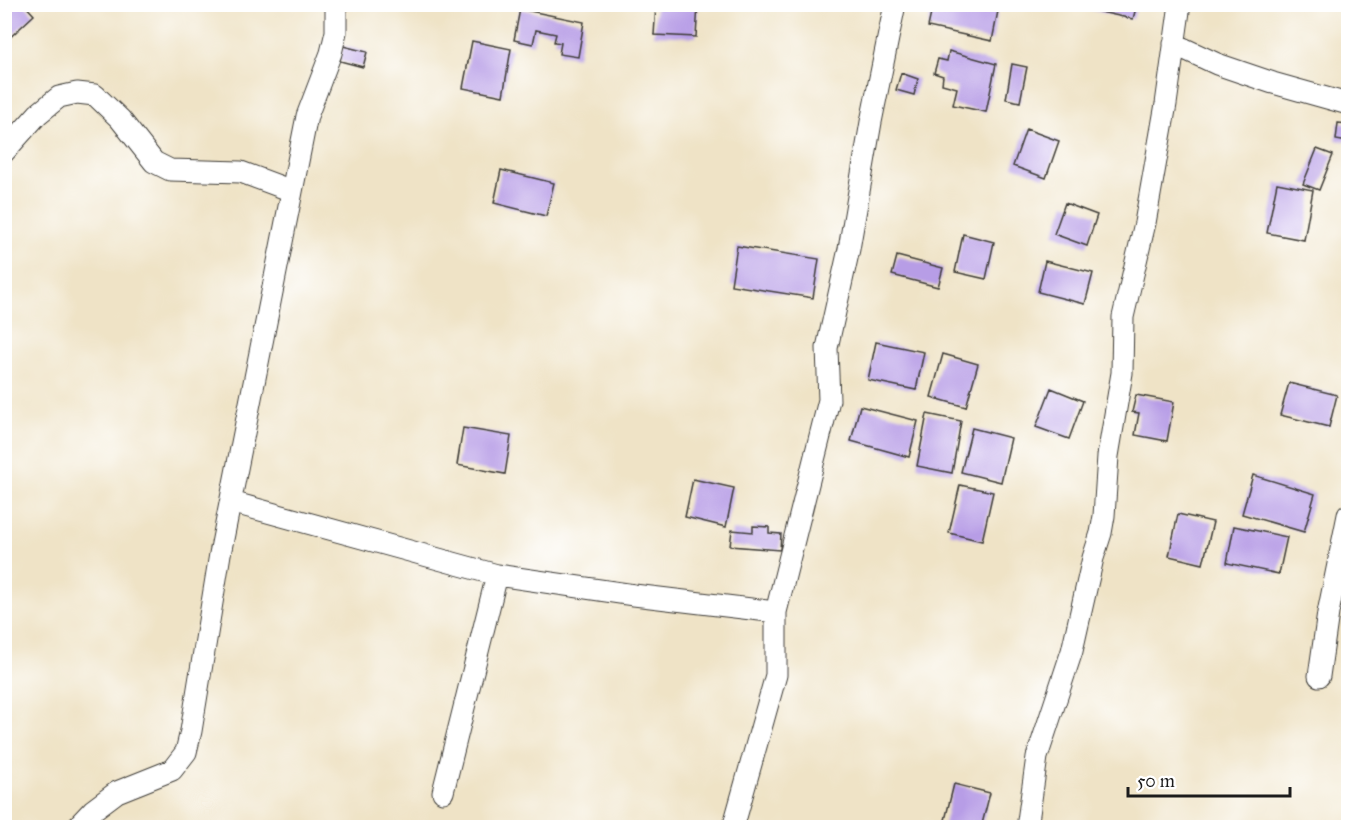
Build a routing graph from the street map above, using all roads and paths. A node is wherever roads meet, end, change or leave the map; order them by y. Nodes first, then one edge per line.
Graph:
1 (336, 4) edge
2 (895, 4) edge
3 (1180, 4) edge
4 (1174, 44) junction
5 (1348, 104) edge
6 (4, 152) edge
7 (292, 191) junction
8 (231, 502) junction
9 (1348, 516) edge
10 (497, 575) junction
11 (776, 612) junction
12 (1319, 676) dead end
13 (443, 792) dead end
14 (76, 828) edge
15 (733, 828) edge
16 (1027, 828) edge

1 - 7 street
2 - 11 street
3 - 4 street
4 - 5 street
4 - 16 street
6 - 7 street
7 - 8 street
8 - 10 street
8 - 14 street
9 - 12 street
10 - 11 street
10 - 13 street
11 - 15 street

